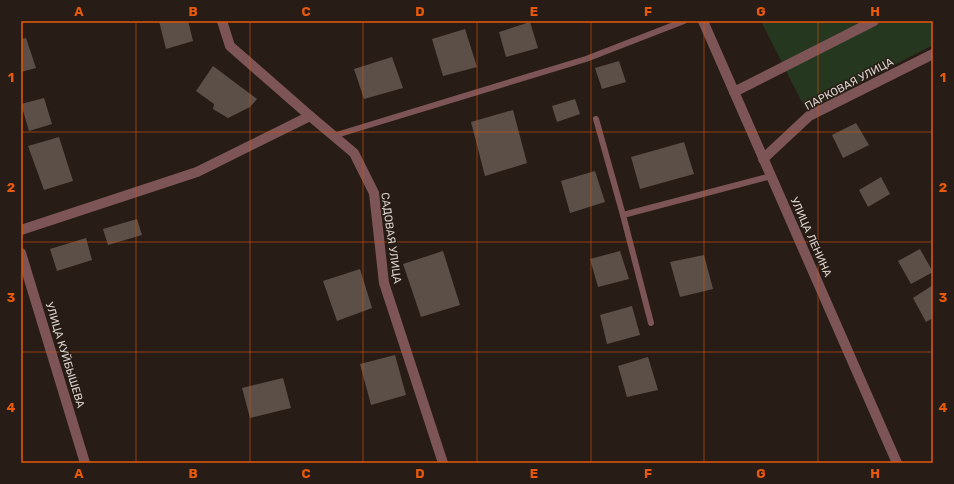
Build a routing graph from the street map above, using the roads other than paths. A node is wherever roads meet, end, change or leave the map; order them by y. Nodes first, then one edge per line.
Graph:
1 (222, 21) edge
2 (684, 21) edge
3 (703, 21) edge
4 (874, 21) edge
5 (933, 54) edge
6 (734, 92) junction
7 (310, 116) junction
8 (596, 119) dead end
9 (333, 136) junction
10 (763, 159) junction
11 (771, 176) junction
12 (623, 215) junction
13 (21, 230) edge
14 (21, 253) edge
15 (651, 323) dead end
16 (85, 463) edge
17 (443, 463) edge
18 (897, 463) edge

1 - 7 street, САДОВАЯ УЛИЦА
2 - 9 lane
3 - 6 street, УЛИЦА ЛЕНИНА
4 - 6 street
5 - 10 street, ПАРКОВАЯ УЛИЦА
6 - 10 street, УЛИЦА ЛЕНИНА
7 - 9 street, САДОВАЯ УЛИЦА
7 - 13 street
8 - 12 lane
9 - 17 street, САДОВАЯ УЛИЦА
10 - 11 street, УЛИЦА ЛЕНИНА
11 - 12 lane
11 - 18 street, УЛИЦА ЛЕНИНА
12 - 15 lane
14 - 16 street, УЛИЦА КУЙБЫШЕВА

